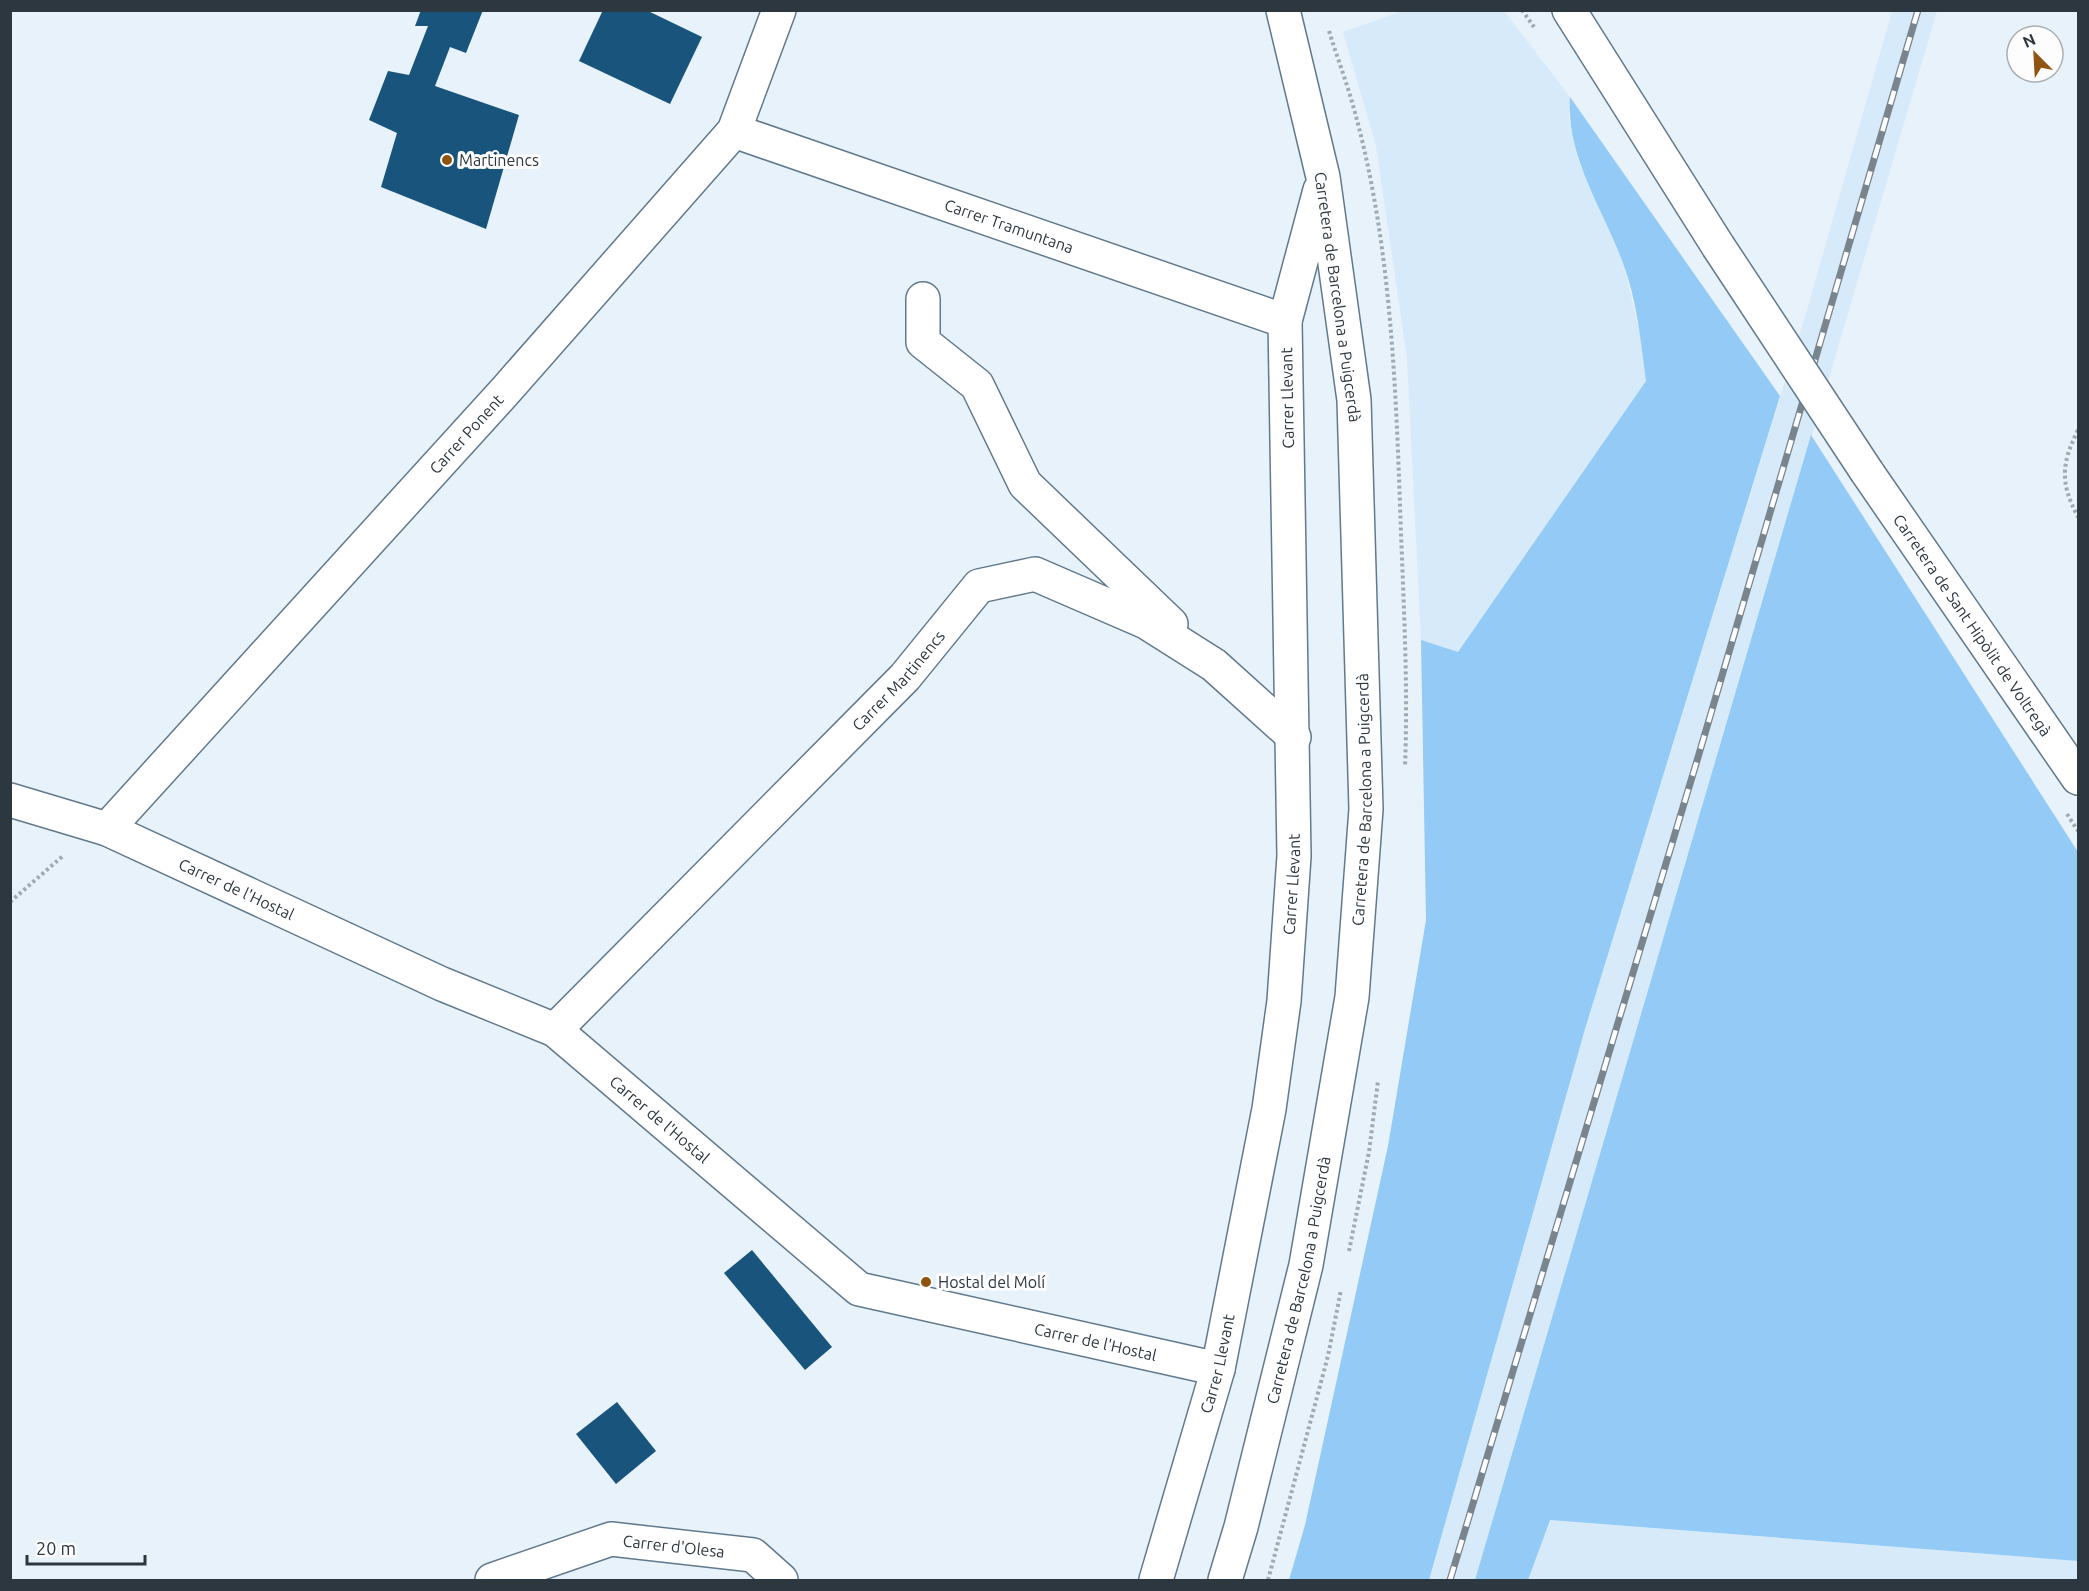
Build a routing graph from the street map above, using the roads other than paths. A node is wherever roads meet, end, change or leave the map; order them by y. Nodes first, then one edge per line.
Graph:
1 (779, 10) edge
2 (1283, 10) edge
3 (1569, 10) edge
4 (734, 131) junction
5 (1323, 177) junction
6 (923, 299) dead end
7 (1285, 321) junction
8 (1214, 665) junction
9 (1294, 737) junction
10 (2079, 778) edge
11 (10, 800) edge
12 (107, 829) junction
13 (555, 1030) junction
14 (1218, 1369) junction
15 (492, 1581) edge
16 (782, 1581) edge
17 (1156, 1581) edge
18 (1225, 1581) edge

1 - 4 street, Carrer Ponent
2 - 5 street, Carretera de Barcelona a Puigcerdà
3 - 10 street, Carretera de Sant Hipòlit de Voltregà, bridge
4 - 7 street, Carrer Tramuntana
4 - 12 street, Carrer Ponent
5 - 7 street, Carrer Llevant
5 - 18 street, Carretera de Barcelona a Puigcerdà
6 - 8 street
7 - 9 street, Carrer Llevant
8 - 9 street, Carrer Martinencs
8 - 13 street, Carrer Martinencs
9 - 14 street, Carrer Llevant
11 - 12 street, Carrer de l'Hostal
12 - 13 street, Carrer de l'Hostal
13 - 14 street, Carrer de l'Hostal
14 - 17 street, Carrer Llevant
15 - 16 street, Carrer d'Olesa

